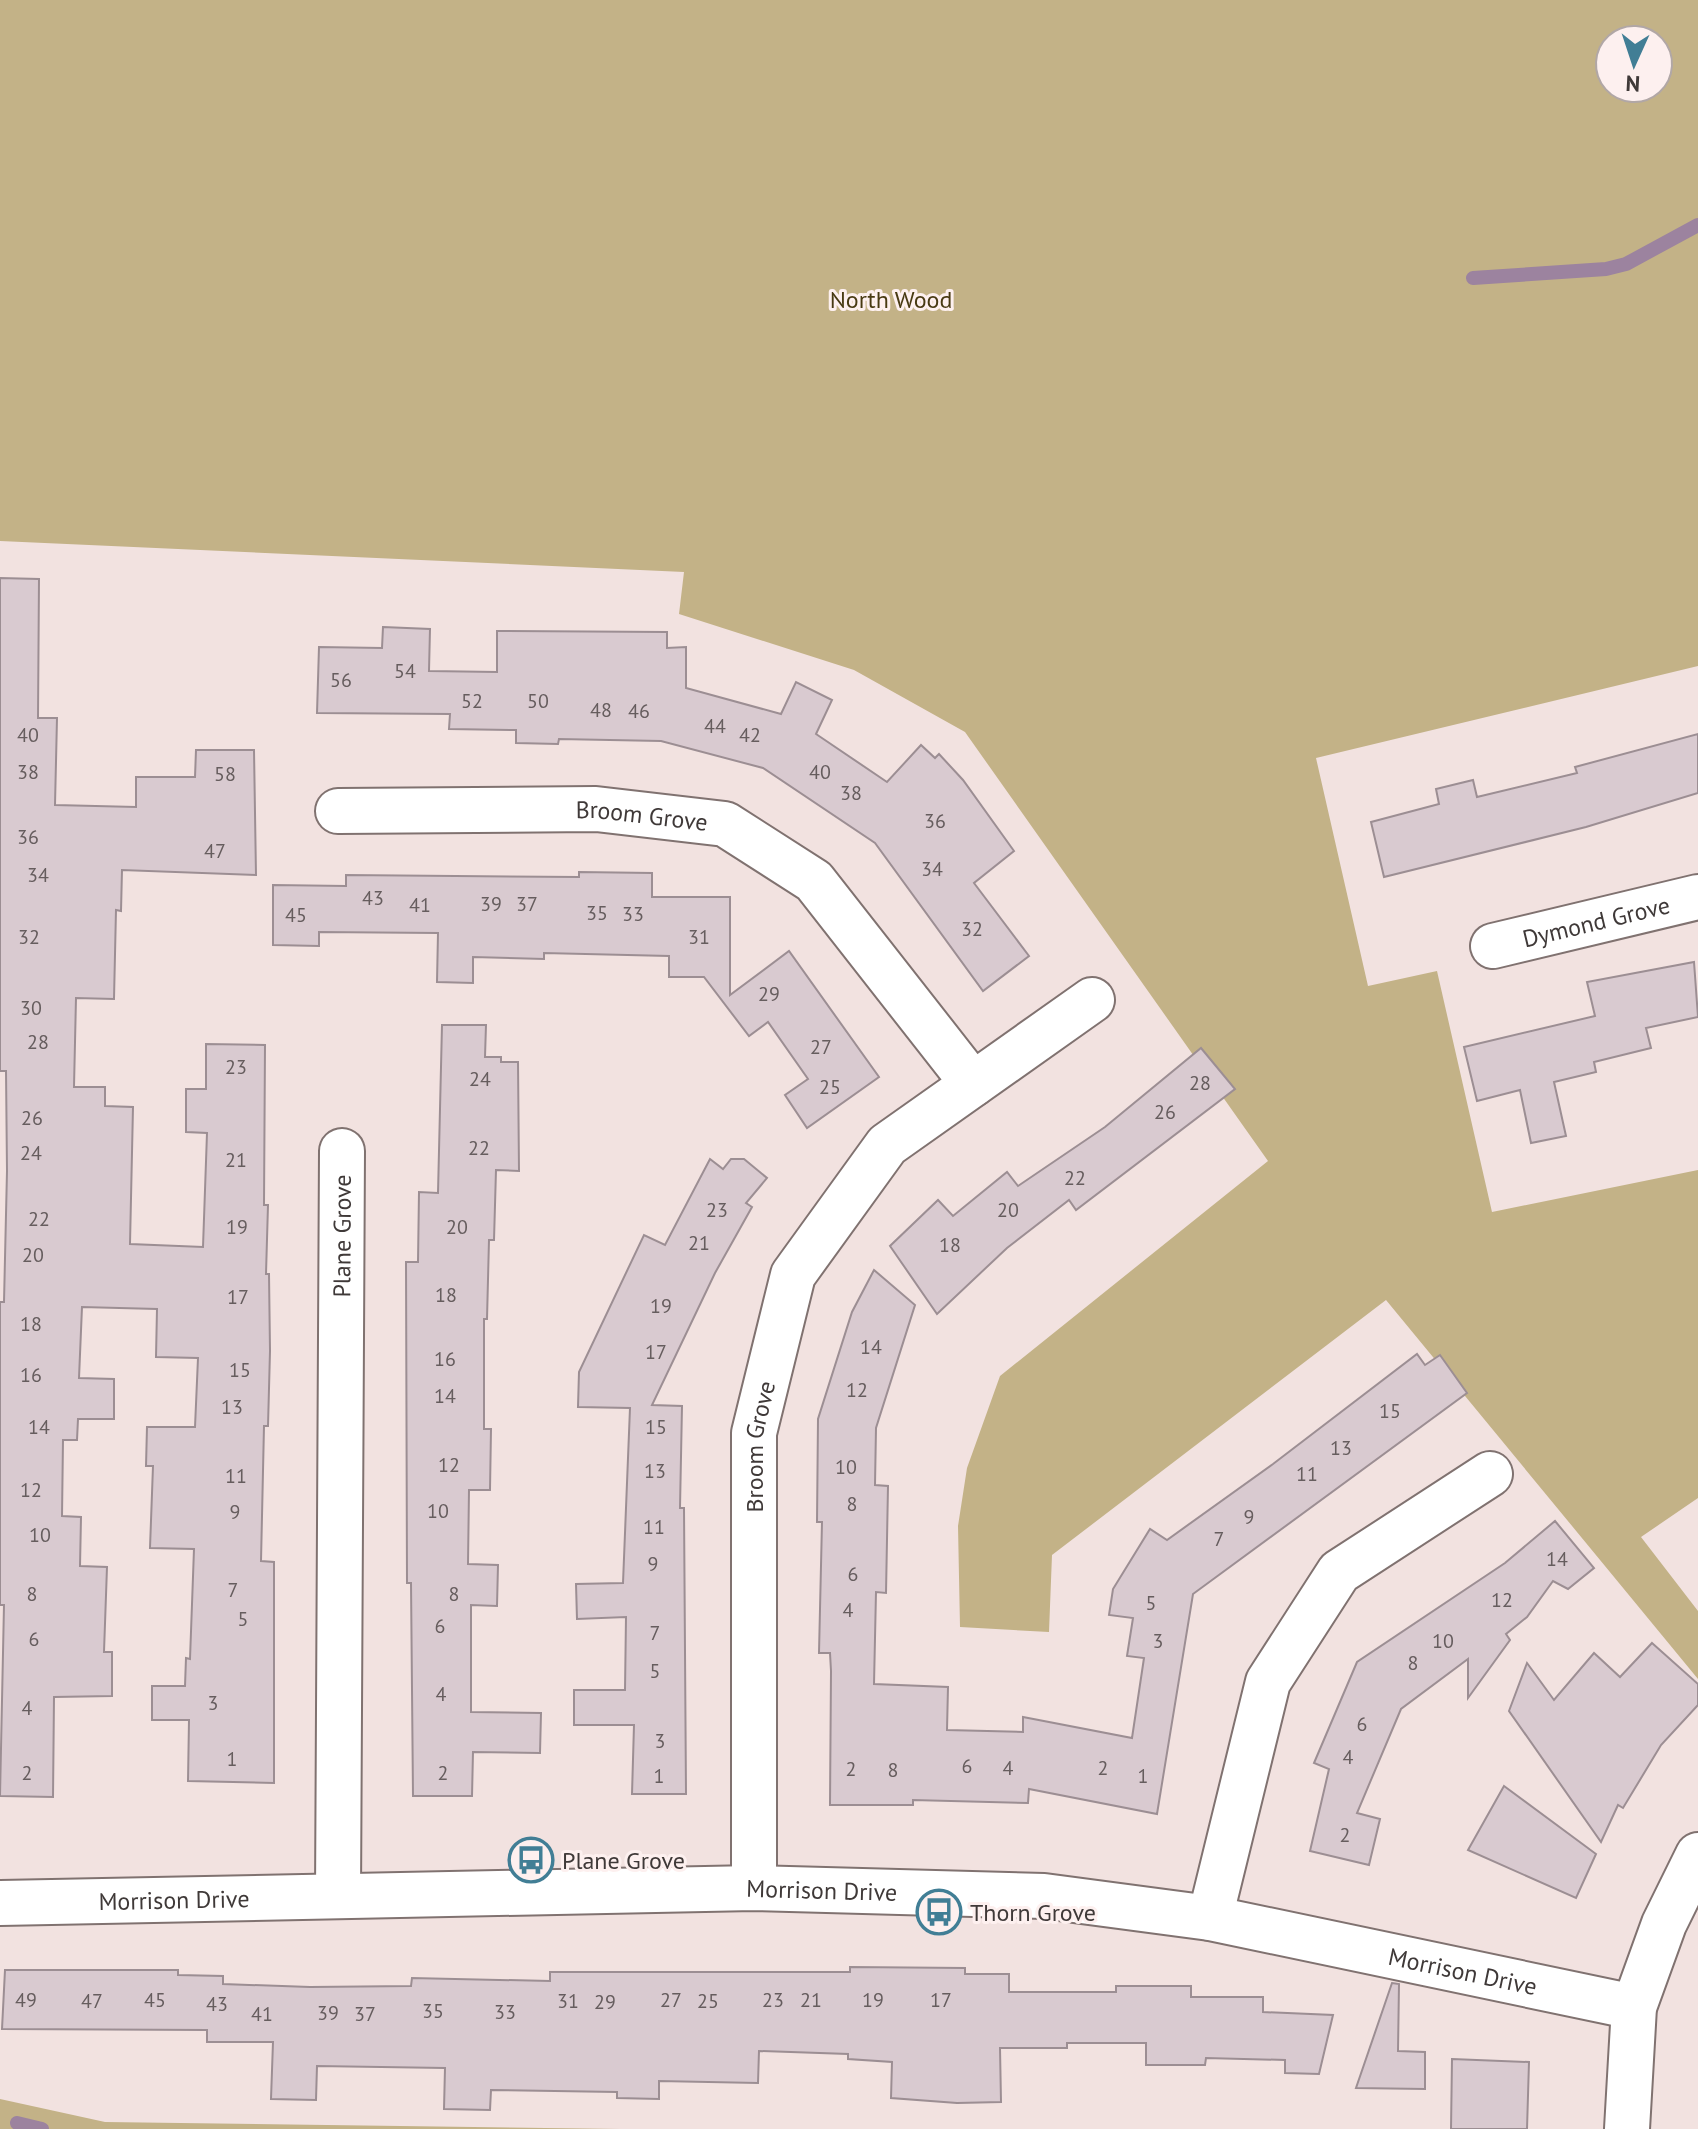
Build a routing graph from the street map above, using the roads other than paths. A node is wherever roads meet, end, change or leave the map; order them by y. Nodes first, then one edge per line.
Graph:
1 (338, 811) dead end
2 (1698, 897) edge
3 (1493, 946) dead end
4 (1092, 1000) dead end
5 (973, 1084) junction
6 (342, 1151) dead end
7 (1490, 1474) dead end
8 (1698, 1855) edge
9 (754, 1888) junction
10 (338, 1896) junction
11 (0, 1903) edge
12 (1210, 1918) junction
13 (1634, 2007) junction
14 (1627, 2129) edge

1 - 5 street, Broom Grove
2 - 3 street, Dymond Grove
4 - 5 street, Broom Grove
5 - 9 street, Broom Grove
6 - 10 street, Plane Grove
7 - 12 street
8 - 13 street
9 - 10 street, Morrison Drive
9 - 12 street, Morrison Drive
10 - 11 street, Morrison Drive
12 - 13 street, Morrison Drive
13 - 14 street

